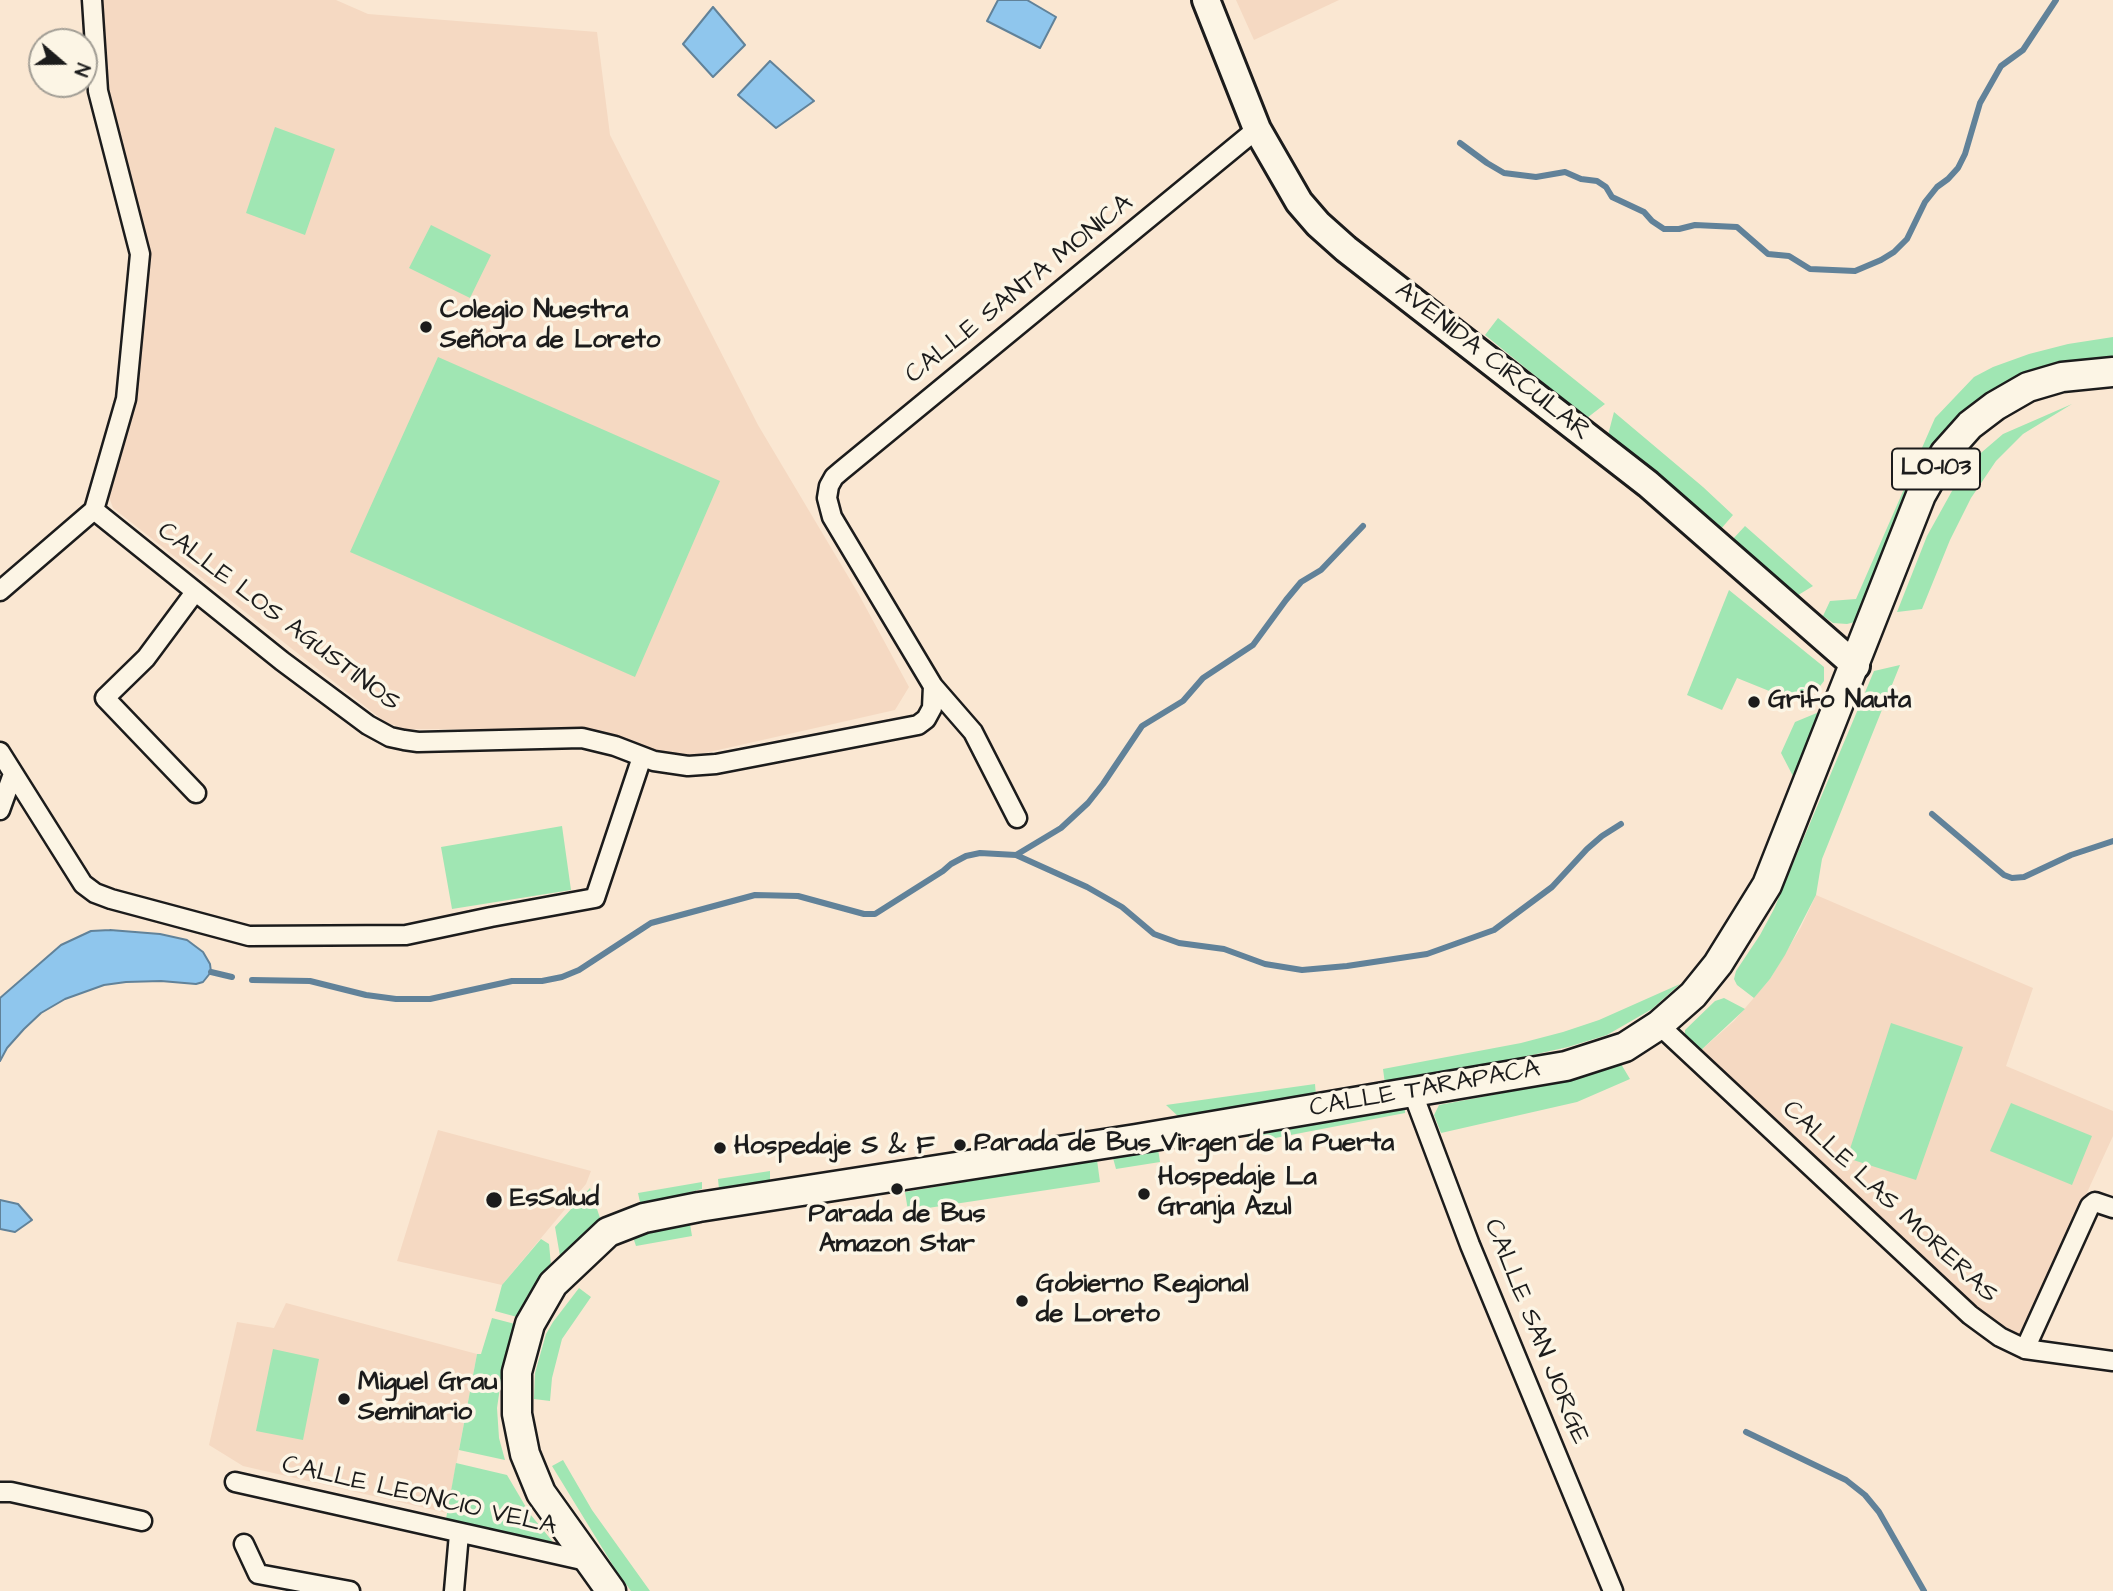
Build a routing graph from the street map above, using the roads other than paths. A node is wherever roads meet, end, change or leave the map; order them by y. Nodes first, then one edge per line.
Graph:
1 (92, 0) edge
2 (1206, 0) edge
3 (1257, 129) junction
4 (2113, 372) edge
5 (94, 510) junction
6 (0, 591) edge
7 (195, 592) junction
8 (1856, 666) junction
9 (933, 686) junction
10 (0, 752) edge
11 (642, 757) junction
12 (13, 774) junction
13 (196, 793) dead end
14 (0, 810) edge
15 (1017, 818) dead end
16 (1659, 1026) junction
17 (1412, 1091) junction
18 (2113, 1208) edge
19 (2025, 1349) junction
20 (2113, 1360) edge
21 (235, 1482) dead end
22 (0, 1492) edge
23 (142, 1521) dead end
24 (459, 1534) junction
25 (244, 1544) dead end
26 (591, 1562) junction
27 (349, 1591) edge
28 (454, 1591) edge
29 (611, 1591) edge
30 (1613, 1591) edge

1 - 5 street
2 - 3 street, AVENIDA CIRCULAR
3 - 8 street, AVENIDA CIRCULAR
3 - 9 street, CALLE SANTA MONICA
4 - 8 main road, LO-103
5 - 6 street
5 - 7 street, CALLE LOS AGUSTINOS
7 - 11 street, CALLE LOS AGUSTINOS
7 - 13 street
8 - 16 main road, CALLE TARAPACA / LO-103
9 - 11 street, CALLE LOS AGUSTINOS
9 - 15 street
10 - 12 street
11 - 12 street
12 - 14 street
16 - 17 main road, CALLE TARAPACA / LO-103
16 - 19 street, CALLE LAS MORERAS
17 - 26 main road, CALLE TARAPACA / LO-103
17 - 30 street, CALLE SAN JORGE
18 - 19 street
19 - 20 street, CALLE LAS MORERAS
21 - 24 street, CALLE LEONCIO VELA
22 - 23 street
24 - 26 street, CALLE LEONCIO VELA
24 - 28 street
25 - 27 street
26 - 29 main road, CALLE TARAPACA / LO-103

